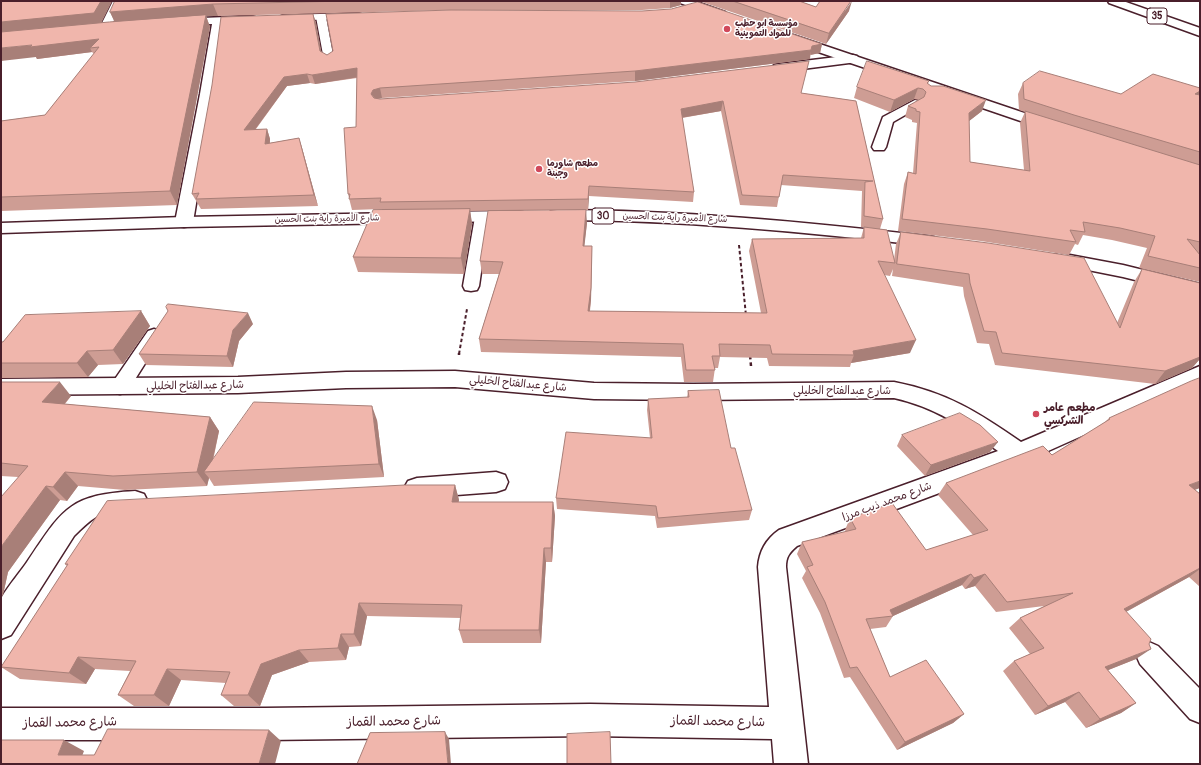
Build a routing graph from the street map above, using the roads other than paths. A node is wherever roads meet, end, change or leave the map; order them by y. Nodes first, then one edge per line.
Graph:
1 (118, 1) edge
2 (1113, 1) edge
3 (681, 6) edge
4 (371, 16) edge
5 (321, 17) junction
6 (730, 17) edge
7 (218, 20) junction
8 (163, 23) edge
9 (120, 26) edge
10 (106, 27) junction
11 (94, 28) edge
12 (1200, 32) edge
13 (780, 34) edge
14 (853, 59) junction
15 (329, 60) edge
16 (768, 70) edge
17 (915, 104) edge
18 (1062, 131) edge
19 (879, 147) dead end
20 (482, 217) junction
21 (184, 222) junction
22 (1, 228) edge
23 (942, 243) edge
24 (1046, 257) edge
25 (471, 286) road end
26 (1200, 290) edge
27 (164, 320) edge
28 (1200, 374) edge
29 (1, 387) edge
30 (120, 387) junction
31 (1019, 453) junction
32 (496, 482) dead end
33 (396, 489) edge
34 (155, 501) edge
35 (1, 625) edge
36 (1149, 655) edge
37 (1200, 709) edge
38 (786, 723) junction
39 (1, 724) edge
40 (792, 764) edge

1 - 10 main road
2 - 12 main road, 35
3 - 6 main road
4 - 5 main road
5 - 7 main road
5 - 15 lane
7 - 8 main road
7 - 21 main road
9 - 10 main road
10 - 11 main road
13 - 14 main road
14 - 16 main road
14 - 18 main road
17 - 19 lane
20 - 21 main road, شارع الأميرة راية بنت الحسين / 30
20 - 23 main road, شارع الأميرة راية بنت الحسين / 30
20 - 25 lane
21 - 22 main road, شارع الأميرة راية بنت الحسين / 30
24 - 26 main road
27 - 30 lane
28 - 31 main road, شارع محمد ذيب مرزا
29 - 30 main road, شارع عبدالفتاح الخليلي
30 - 31 main road, شارع عبدالفتاح الخليلي
31 - 38 main road, شارع محمد ذيب مرزا
32 - 33 main road
34 - 35 main road
36 - 37 lane
38 - 39 main road, شارع محمد القماز
38 - 40 main road, شارع محمد ذيب مرزا

